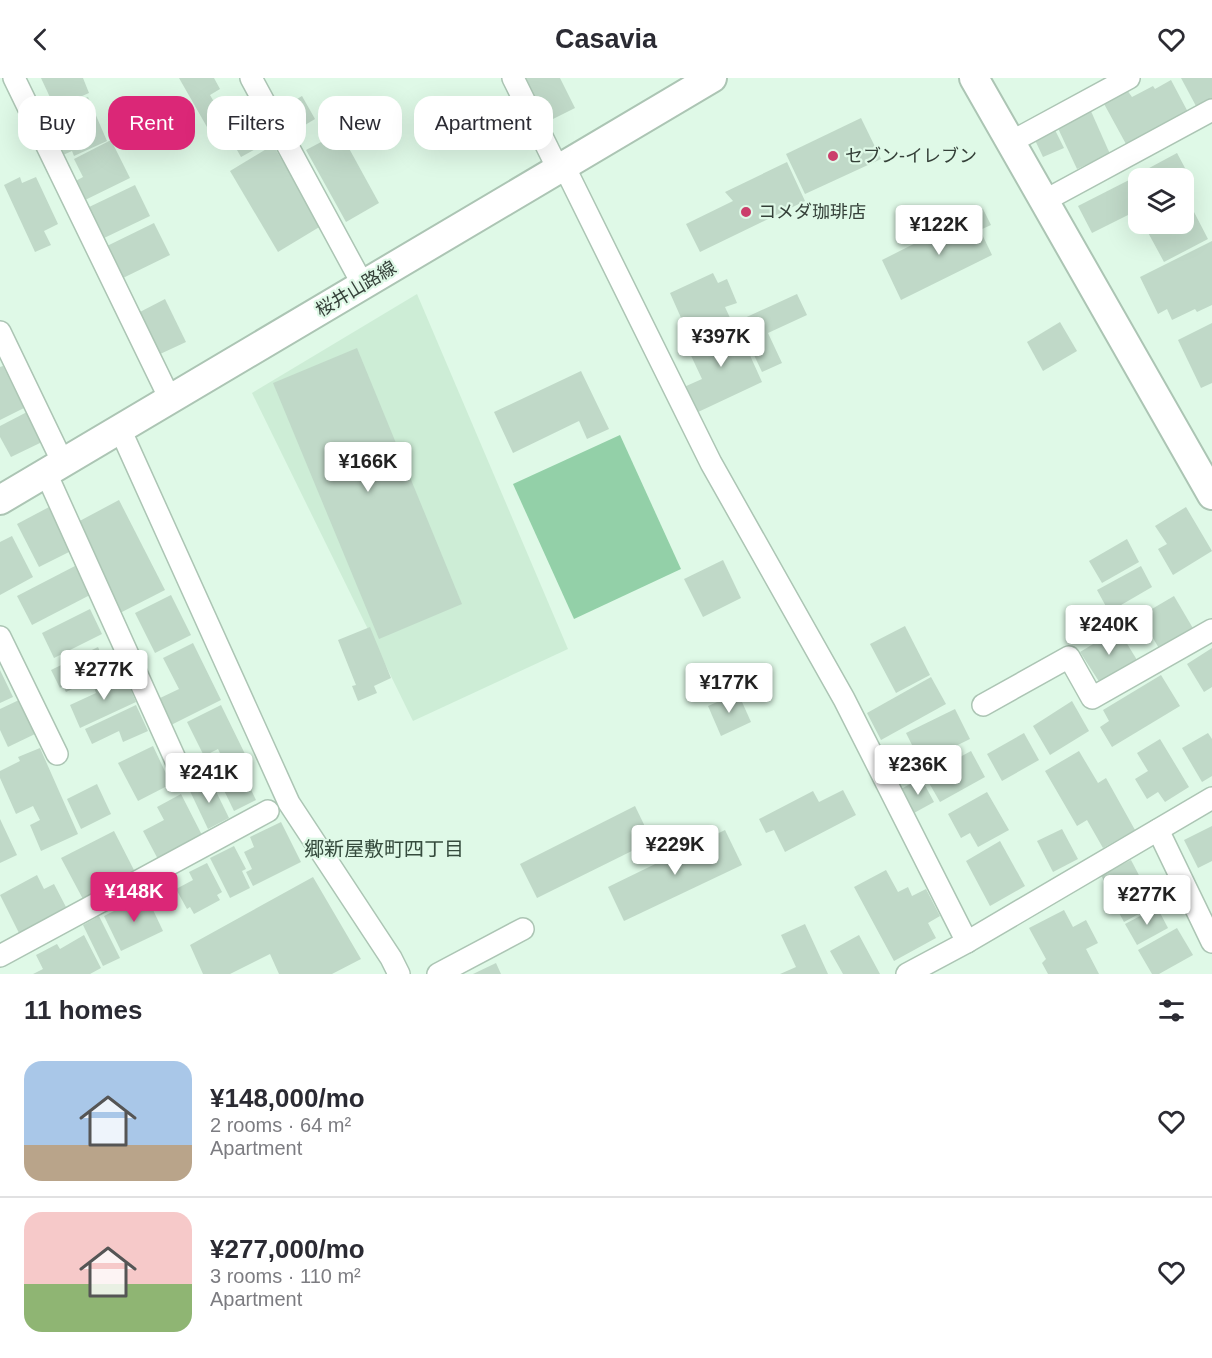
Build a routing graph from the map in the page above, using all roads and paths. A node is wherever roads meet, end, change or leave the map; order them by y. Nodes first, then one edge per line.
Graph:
1 (14, 78) edge
2 (251, 78) edge
3 (513, 78) edge
4 (712, 78) edge
5 (974, 78) edge
6 (1129, 78) edge
7 (1212, 110) edge
8 (1011, 142) junction
9 (561, 168) junction
10 (1044, 201) junction
11 (363, 285) junction
12 (3, 344) edge
13 (170, 399) junction
14 (120, 429) junction
15 (55, 468) junction
16 (1212, 495) edge
17 (0, 500) edge
18 (1212, 630) edge
19 (0, 637) edge
20 (983, 705) dead end
21 (57, 754) dead end
22 (181, 772) dead end
23 (1212, 798) edge
24 (268, 811) dead end
25 (1158, 830) junction
26 (523, 929) dead end
27 (967, 942) junction
28 (1212, 942) edge
29 (0, 956) edge
30 (396, 973) edge
31 (910, 973) edge
32 (438, 974) edge

1 - 13 street
2 - 11 street
3 - 9 street
4 - 9 main road, 桜井山路線
5 - 8 main road
6 - 8 street
7 - 10 street
8 - 10 main road
9 - 11 main road, 桜井山路線
9 - 27 street
10 - 16 main road
11 - 13 main road, 桜井山路線
12 - 15 street
13 - 14 main road, 桜井山路線
14 - 15 main road, 桜井山路線
14 - 30 street
15 - 17 main road, 桜井山路線
15 - 22 street
18 - 20 street
19 - 21 street
23 - 25 street
24 - 29 street
25 - 27 street
25 - 28 street
26 - 32 street
27 - 31 street

